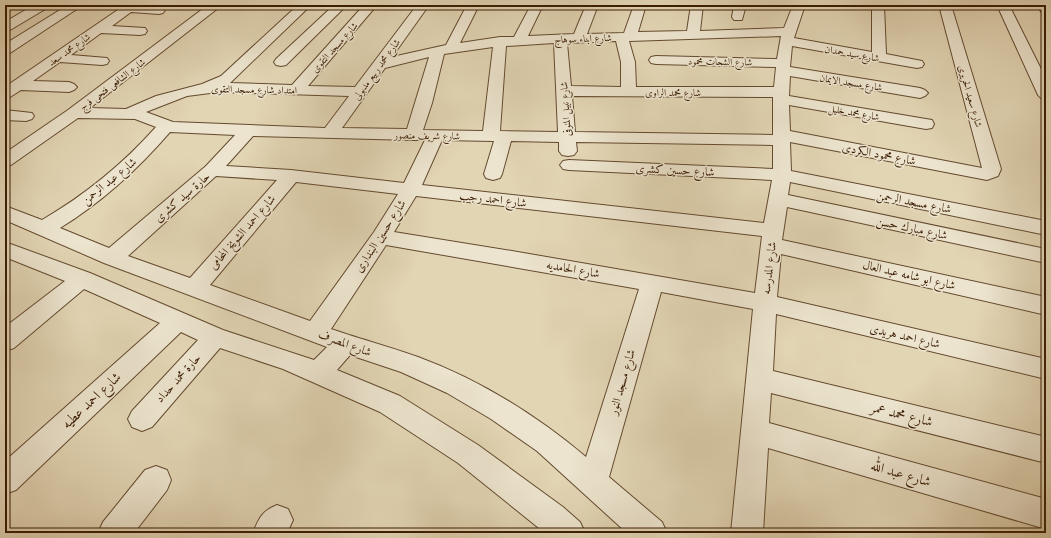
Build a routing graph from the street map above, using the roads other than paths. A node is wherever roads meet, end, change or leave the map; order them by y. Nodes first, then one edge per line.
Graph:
1 (43, 5) edge
2 (77, 5) edge
3 (216, 5) edge
4 (305, 5) edge
5 (341, 5) edge
6 (371, 5) edge
7 (423, 5) edge
8 (473, 5) edge
9 (537, 5) edge
10 (592, 5) edge
11 (640, 5) edge
12 (697, 5) edge
13 (799, 5) edge
14 (878, 5) edge
15 (945, 5) edge
16 (1004, 5) edge
17 (1043, 5) edge
18 (131, 6) edge
19 (159, 10) dead end
20 (1046, 10) edge
21 (5, 27) edge
22 (99, 29) junction
23 (140, 32) dead end
24 (693, 35) junction
25 (625, 36) junction
26 (788, 37) junction
27 (560, 38) junction
28 (579, 38) junction
29 (519, 40) junction
30 (500, 42) junction
31 (444, 49) junction
32 (5, 50) edge
33 (57, 58) junction
34 (879, 58) junction
35 (656, 60) dead end
36 (102, 61) dead end
37 (281, 62) dead end
38 (917, 64) dead end
39 (378, 65) junction
40 (783, 66) junction
41 (18, 85) junction
42 (69, 87) dead end
43 (204, 88) junction
44 (296, 90) junction
45 (564, 91) junction
46 (360, 92) junction
47 (629, 92) junction
48 (920, 93) dead end
49 (5, 94) edge
50 (1046, 95) edge
51 (781, 96) junction
52 (74, 113) junction
53 (130, 113) junction
54 (5, 115) edge
55 (26, 116) dead end
56 (926, 124) dead end
57 (167, 125) junction
58 (248, 131) junction
59 (330, 133) junction
60 (413, 135) junction
61 (436, 136) junction
62 (497, 136) junction
63 (567, 137) junction
64 (782, 138) junction
65 (5, 161) edge
66 (212, 170) junction
67 (569, 172) joint
68 (976, 172) joint
69 (493, 174) dead end
70 (782, 175) junction
71 (291, 176) junction
72 (410, 190) junction
73 (778, 199) junction
74 (5, 212) edge
75 (44, 228) junction
76 (1046, 228) edge
77 (381, 237) junction
78 (772, 238) junction
79 (5, 249) edge
80 (1046, 256) edge
81 (112, 258) junction
82 (82, 279) junction
83 (652, 282) junction
84 (194, 289) junction
85 (765, 303) junction
86 (1046, 306) edge
87 (178, 321) junction
88 (316, 332) junction
89 (215, 337) junction
90 (5, 341) edge
91 (346, 344) junction
92 (1046, 369) edge
93 (318, 372) junction
94 (759, 379) junction
95 (142, 420) dead end
96 (755, 432) junction
97 (1046, 450) edge
98 (5, 480) edge
99 (156, 480) dead end
100 (593, 482) junction
101 (1046, 514) edge
102 (114, 533) edge
103 (569, 533) edge
104 (651, 533) edge
105 (747, 533) edge

1 - 21 street
2 - 32 street
3 - 52 street, شارع الشافعى فتحى فرج
4 - 43 street
5 - 37 street
6 - 44 street, شارع مسجد التقوى
7 - 39 street, شارع محمد ربيع مدبولى
8 - 31 street
9 - 29 street
10 - 28 street
11 - 25 street
12 - 24 street
13 - 26 street, شارع المدرسه
14 - 34 street
15 - 68 street, شارع سعيد الحريرى
16 - 50 street
17 - 20 street
18 - 19 street
18 - 22 street, شارع محمد سعد
22 - 23 street
22 - 33 street, شارع محمد سعد
24 - 25 street, شارع ابناء سوهاج
24 - 26 street, شارع ابناء سوهاج
25 - 28 street, شارع ابناء سوهاج
25 - 47 street
26 - 34 street, شارع سيد حمدان
26 - 40 street, شارع المدرسه
27 - 28 street, شارع ابناء سوهاج
27 - 29 street, شارع ابناء سوهاج
27 - 45 street, شارع نبيل المنوفى
29 - 30 street, شارع ابناء سوهاج
30 - 31 street, شارع ابناء سوهاج
30 - 62 street
31 - 39 street, شارع ابناء سوهاج
31 - 60 street
33 - 36 street
33 - 41 street, شارع محمد سعد
34 - 38 street, شارع سيد حمدان
35 - 40 street, شارع الشحات محمود
39 - 46 street, شارع محمد ربيع مدبولى
40 - 48 street, شارع مسجد الايمان
40 - 51 street, شارع المدرسه
41 - 42 street
41 - 49 street, شارع محمد سعد
43 - 44 street, امتداد شارع مسجد التقوى
43 - 53 street, امتداد شارع مسجد التقوى
44 - 46 street, امتداد شارع مسجد التقوى
45 - 47 street, شارع محمد الراوى
45 - 63 street, شارع نبيل المنوفى
46 - 59 street, شارع محمد ربيع مدبولى
47 - 51 street, شارع محمد الراوى
51 - 56 street, شارع محمد خليل
51 - 64 street, شارع المدرسه
52 - 53 street, شارع شريف منصور
52 - 65 street, شارع الشافعى فتحى فرج
53 - 57 street, شارع شريف منصور
54 - 55 street
57 - 58 street, شارع شريف منصور
57 - 75 street, شارع عبد الرحمن
58 - 59 street, شارع شريف منصور
58 - 66 street, حارة سيد كشرى
59 - 60 street, شارع شريف منصور
60 - 61 street, شارع شريف منصور
61 - 62 street, شارع شريف منصور
61 - 72 street, شارع حسين البندارى
62 - 63 street, شارع شريف منصور
62 - 69 street
63 - 64 street, شارع شريف منصور
63 - 67 street, شارع نبيل المنوفى
64 - 68 street, شارع محمود الكردى
64 - 70 street, شارع المدرسه
66 - 71 street, شارع احمد رجب
66 - 81 street, حارة سيد كشرى
67 - 70 street, شارع حسين كشرى
70 - 73 street, شارع المدرسه
70 - 76 street, شارع مسجد الرحمن
71 - 72 street, شارع احمد رجب
71 - 84 street, شارع احمد الشويخ المحامى
72 - 77 street, شارع حسين البندارى
72 - 78 street, شارع احمد رجب
73 - 78 street, شارع المدرسه
73 - 80 street, شارع مبارك حسن
74 - 75 street, شارع المصرف
75 - 81 street, شارع المصرف
77 - 83 street, شارع الحامديه
77 - 88 street, شارع حسين البندارى
78 - 85 street, شارع المدرسه
78 - 86 street, شارع ابو شامه عبد العال
79 - 82 street
81 - 84 street, شارع المصرف
82 - 87 street
82 - 90 street
83 - 85 street, شارع الحامديه
83 - 100 street, شارع مسجد النور
84 - 88 street, شارع المصرف
85 - 92 street, شارع احمد هريدى
85 - 94 street, شارع المدرسه
87 - 89 street
87 - 98 street, شارع احمد عطيه
88 - 91 street, شارع المصرف
89 - 93 street
89 - 95 street, حارة محمد حداد
91 - 93 street
91 - 100 street, شارع المصرف
93 - 103 street
94 - 96 street, شارع المدرسه
94 - 97 street, شارع محمد عمر
96 - 101 street, شارع عبد الله
96 - 105 street, شارع المدرسه
99 - 102 street
100 - 104 street, شارع المصرف

